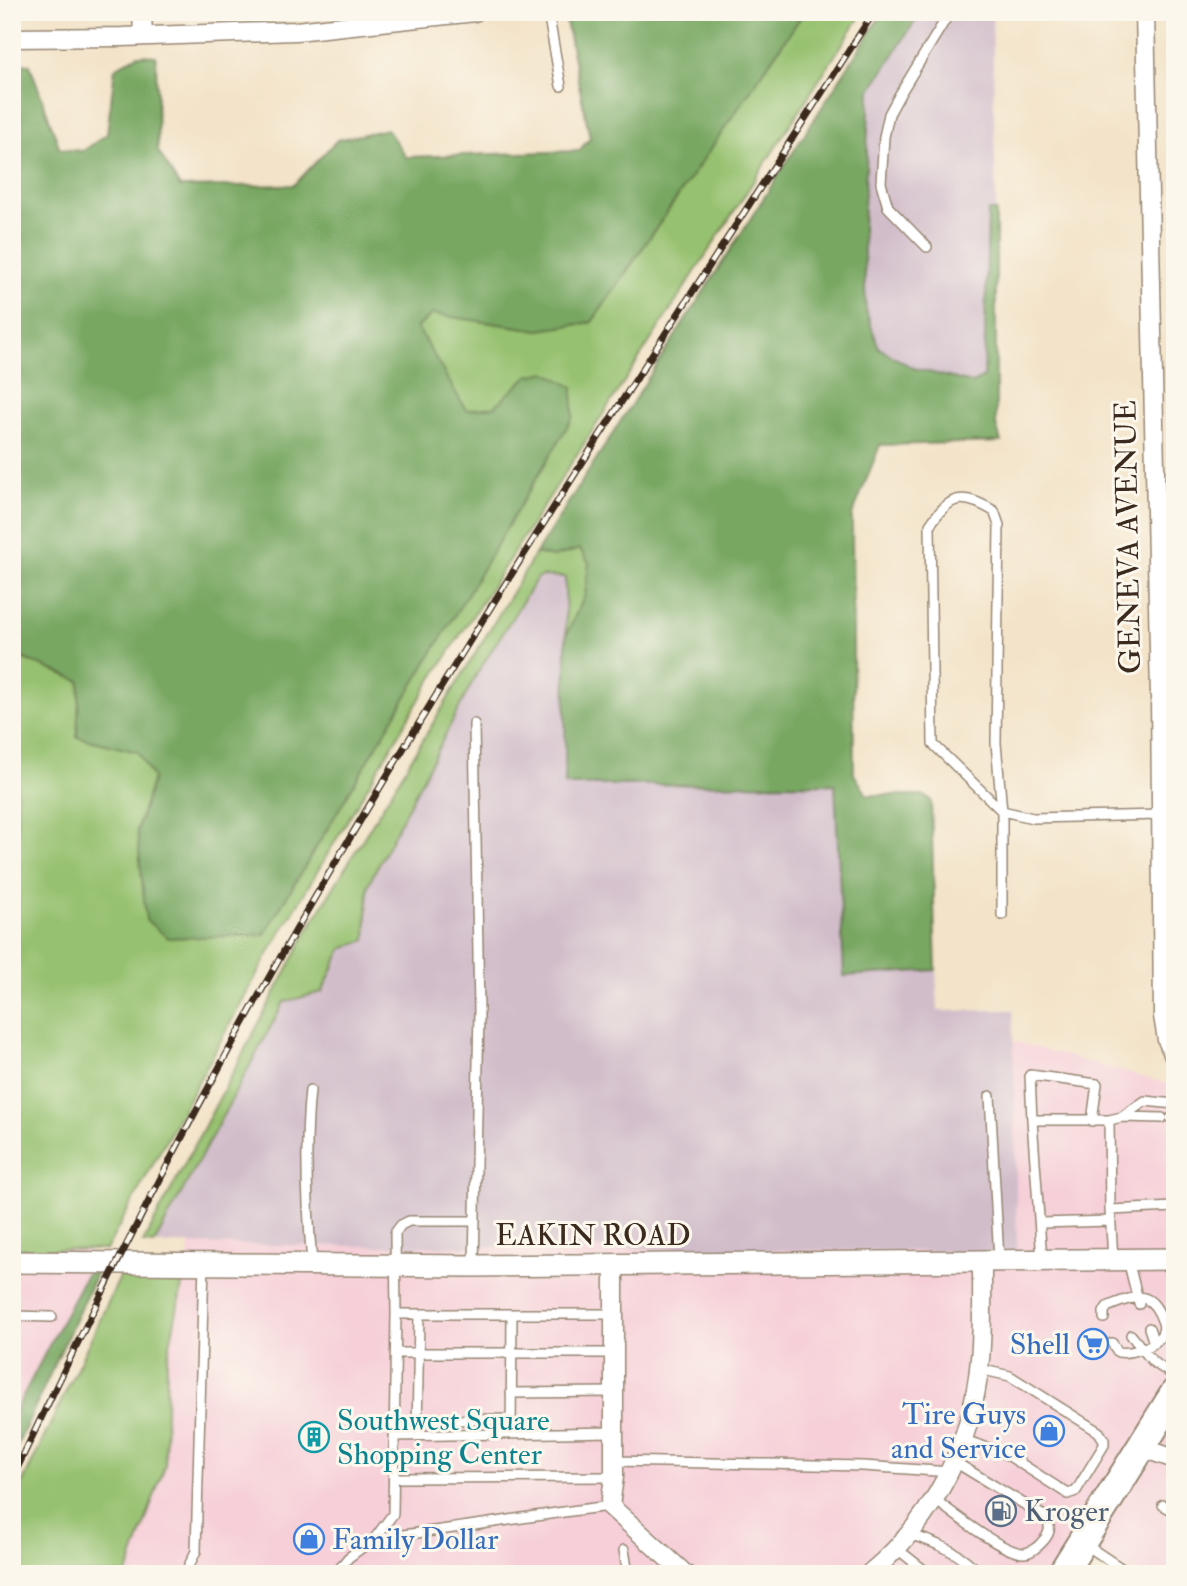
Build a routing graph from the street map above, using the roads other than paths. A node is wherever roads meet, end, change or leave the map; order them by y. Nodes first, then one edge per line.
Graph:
1 (142, 12) edge
2 (475, 12) edge
3 (548, 12) edge
4 (950, 12) edge
5 (1145, 12) edge
6 (143, 36) junction
7 (12, 38) edge
8 (561, 86) dead end
9 (927, 247) dead end
10 (474, 724) dead end
11 (1002, 811) junction
12 (1161, 815) junction
13 (1002, 915) dead end
14 (1175, 1058) edge
15 (310, 1090) dead end
16 (990, 1097) dead end
17 (1175, 1104) edge
18 (1122, 1116) junction
19 (1169, 1118) edge
20 (1032, 1120) junction
21 (1109, 1120) junction
22 (1092, 1121) junction
23 (1175, 1207) edge
24 (1111, 1210) junction
25 (475, 1221) junction
26 (1111, 1221) junction
27 (1041, 1223) junction
28 (1175, 1259) edge
29 (1120, 1260) junction
30 (1042, 1261) junction
31 (12, 1262) edge
32 (204, 1262) junction
33 (991, 1262) junction
34 (614, 1264) junction
35 (313, 1265) junction
36 (396, 1265) junction
37 (474, 1266) junction
38 (1138, 1301) junction
39 (396, 1314) junction
40 (419, 1314) junction
41 (512, 1314) junction
42 (614, 1314) junction
43 (12, 1316) edge
44 (52, 1317) dead end
45 (1104, 1318) dead end
46 (1149, 1328) dead end
47 (1131, 1335) dead end
48 (1112, 1343) dead end
49 (1154, 1343) junction
50 (1140, 1348) junction
51 (396, 1353) junction
52 (420, 1353) junction
53 (511, 1353) junction
54 (614, 1353) junction
55 (979, 1369) junction
56 (1175, 1376) edge
57 (614, 1392) junction
58 (511, 1393) junction
59 (1175, 1393) edge
60 (511, 1419) junction
61 (417, 1420) junction
62 (429, 1420) dead end
63 (448, 1420) dead end
64 (614, 1432) junction
65 (511, 1434) junction
66 (417, 1435) junction
67 (395, 1436) junction
68 (964, 1440) junction
69 (1142, 1448) junction
70 (1175, 1460) edge
71 (953, 1467) junction
72 (614, 1469) junction
73 (395, 1478) junction
74 (934, 1499) junction
75 (1163, 1505) dead end
76 (610, 1506) junction
77 (1175, 1512) edge
78 (908, 1534) junction
79 (375, 1538) junction
80 (1082, 1542) junction
81 (896, 1548) junction
82 (624, 1550) dead end
83 (877, 1571) edge
84 (185, 1574) edge
85 (339, 1574) edge
86 (628, 1574) edge
87 (685, 1574) edge
88 (929, 1574) edge
89 (981, 1574) edge
90 (1062, 1574) edge
91 (1130, 1574) edge

1 - 6 street
2 - 6 street
3 - 8 lane
4 - 9 lane
5 - 12 street, GENEVA AVENUE
6 - 7 street
10 - 25 lane
11 - 11 lane
11 - 12 lane
11 - 13 lane
12 - 14 street, GENEVA AVENUE
15 - 35 lane
16 - 33 lane
17 - 18 lane
18 - 19 lane
18 - 21 lane
20 - 22 lane
20 - 22 lane
20 - 27 lane
21 - 22 lane
21 - 24 lane
23 - 24 lane
24 - 26 lane
25 - 36 lane
25 - 37 lane
26 - 27 lane
26 - 29 lane
27 - 30 lane
28 - 29 street, EAKIN ROAD
29 - 30 street, EAKIN ROAD
29 - 38 lane
30 - 33 street, EAKIN ROAD
31 - 32 street, EAKIN ROAD
32 - 35 street, EAKIN ROAD
32 - 84 lane
33 - 34 street, EAKIN ROAD
33 - 55 street
34 - 37 street, EAKIN ROAD
34 - 42 street
35 - 36 street, EAKIN ROAD
36 - 37 street, EAKIN ROAD
36 - 39 lane
38 - 45 lane
38 - 49 lane
39 - 40 lane
39 - 51 lane
40 - 41 lane
40 - 52 lane
41 - 42 lane
41 - 53 lane
42 - 54 street
43 - 44 lane
46 - 49 lane
47 - 50 lane
48 - 50 lane
49 - 50 lane
50 - 56 lane
51 - 52 lane
51 - 67 lane
52 - 53 lane
52 - 61 lane
53 - 54 lane
53 - 58 lane
54 - 57 street
55 - 68 street
55 - 68 lane
57 - 58 lane
57 - 64 street
58 - 60 lane
59 - 69 main road
60 - 63 lane
60 - 65 lane
61 - 62 lane
61 - 66 lane
64 - 65 lane
64 - 72 street
65 - 66 lane
66 - 67 lane
67 - 73 lane
68 - 71 street
69 - 70 street
69 - 80 main road
71 - 72 lane
71 - 74 street
71 - 74 lane
72 - 73 lane
72 - 76 street
73 - 79 lane
74 - 78 street
75 - 77 lane
76 - 79 lane
76 - 87 street
78 - 81 street
78 - 89 lane
79 - 85 lane
80 - 90 main road
80 - 91 lane
81 - 83 street
81 - 88 lane
82 - 86 lane

